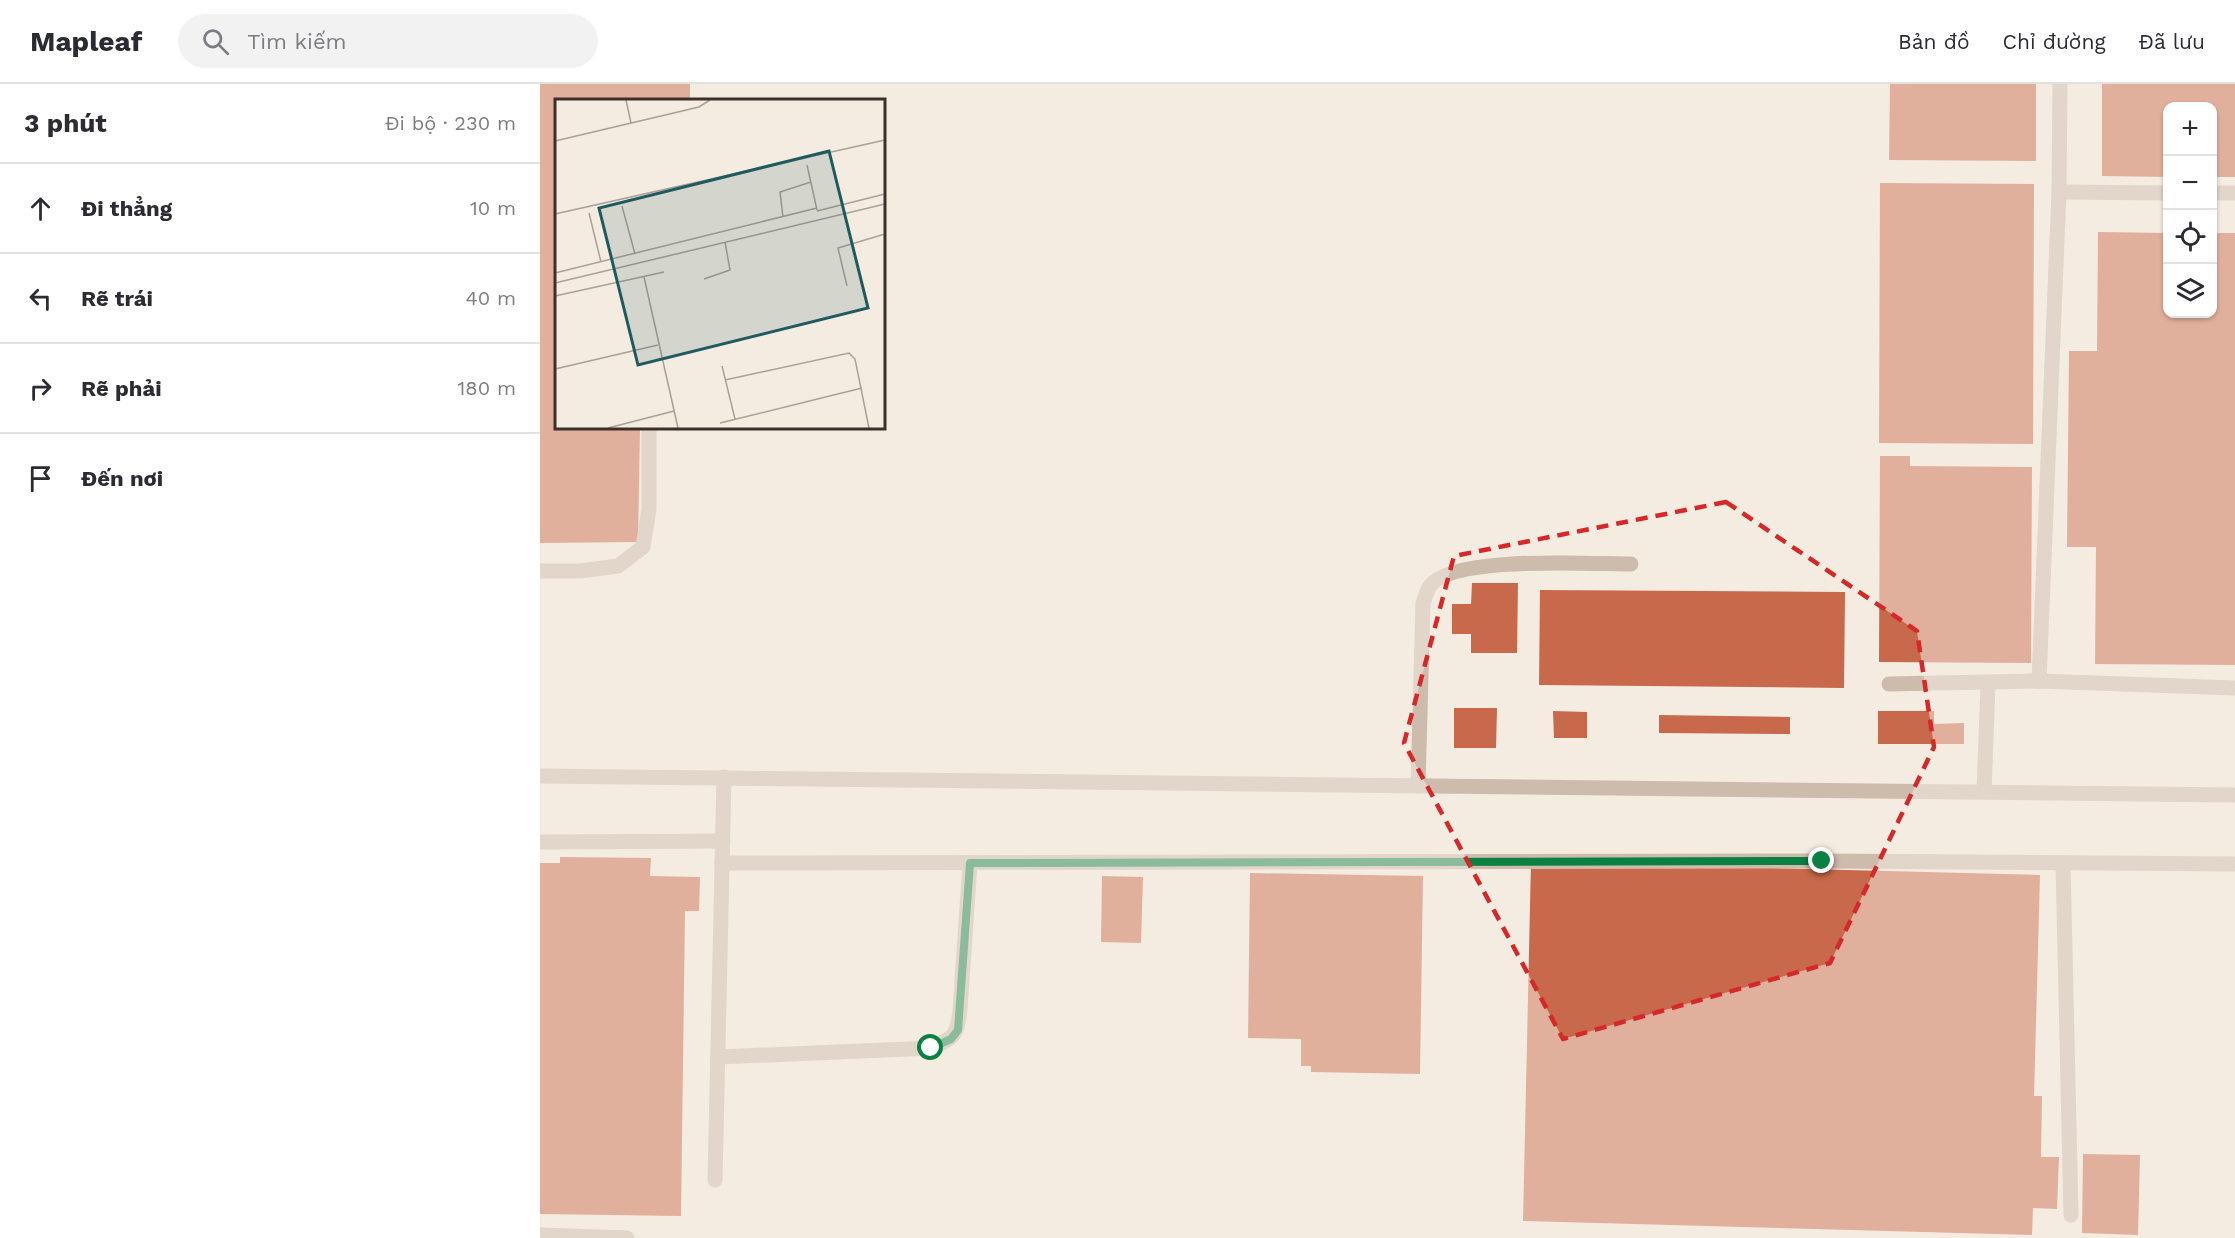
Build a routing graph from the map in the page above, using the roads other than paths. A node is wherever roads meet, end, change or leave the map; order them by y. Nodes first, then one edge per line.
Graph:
1 (2060, 84) edge
2 (2059, 192) junction
3 (2163, 193) edge
4 (2217, 193) edge
5 (2235, 193) edge
6 (649, 429) edge
7 (1631, 564) dead end
8 (540, 571) edge
9 (2039, 681) junction
10 (1889, 684) dead end
11 (1988, 684) junction
12 (2235, 688) edge
13 (540, 776) edge
14 (724, 777) junction
15 (1418, 786) junction
16 (1984, 792) junction
17 (2235, 795) edge
18 (723, 841) junction
19 (540, 842) edge
20 (2063, 862) junction
21 (722, 863) junction
22 (970, 863) junction
23 (2235, 864) edge
24 (718, 1057) junction
25 (715, 1180) dead end
26 (2071, 1215) dead end
27 (540, 1235) edge
28 (627, 1238) edge

1 - 2 street
2 - 3 street
2 - 9 street
4 - 5 street
6 - 8 street
7 - 15 street
9 - 11 street
9 - 12 street
10 - 11 street
11 - 16 street
13 - 14 street
14 - 15 street
14 - 18 street
15 - 16 street
16 - 17 street
18 - 19 street
18 - 21 street
20 - 22 street
20 - 23 street
20 - 26 street
21 - 22 street
21 - 24 street
22 - 24 street
24 - 25 street
27 - 28 street

